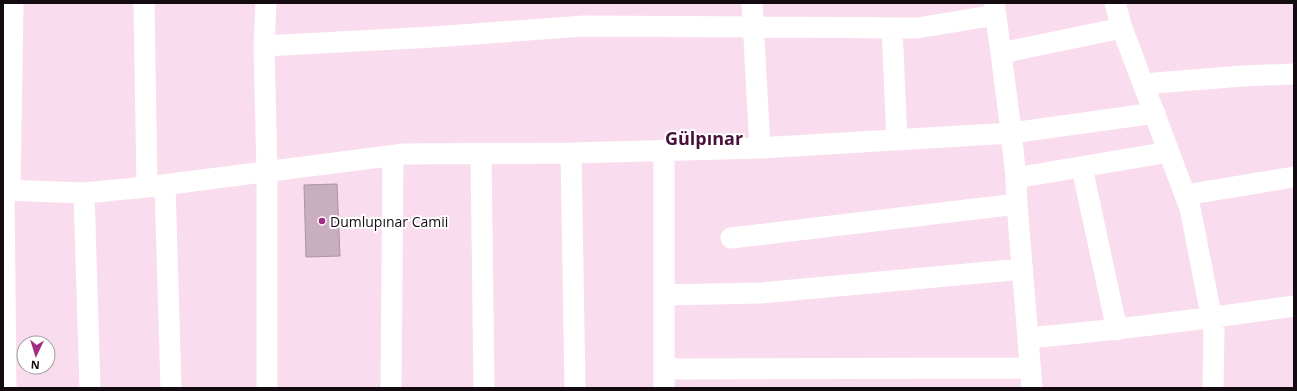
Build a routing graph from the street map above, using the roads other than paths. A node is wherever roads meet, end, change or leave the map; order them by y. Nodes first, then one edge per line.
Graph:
1 (13, 3) edge
2 (144, 3) edge
3 (266, 3) edge
4 (752, 3) edge
5 (1116, 3) edge
6 (995, 9) edge
7 (754, 27) junction
8 (892, 28) junction
9 (1122, 28) junction
10 (264, 46) junction
11 (1001, 53) junction
12 (1294, 74) edge
13 (1144, 84) junction
14 (1155, 113) junction
15 (1011, 133) junction
16 (897, 140) junction
17 (760, 148) junction
18 (664, 150) junction
19 (1169, 152) junction
20 (572, 153) junction
21 (481, 154) junction
22 (393, 156) junction
23 (1082, 168) junction
24 (267, 172) junction
25 (1294, 177) edge
26 (1016, 178) junction
27 (156, 186) junction
28 (6, 190) edge
29 (84, 192) junction
30 (1185, 195) junction
31 (1017, 204) junction
32 (731, 238) dead end
33 (1022, 269) junction
34 (664, 295) junction
35 (1294, 306) edge
36 (1212, 318) junction
37 (1116, 330) junction
38 (1028, 338) junction
39 (1031, 378) edge
40 (664, 379) edge
41 (6, 388) edge
42 (90, 388) edge
43 (171, 388) edge
44 (267, 388) edge
45 (391, 388) edge
46 (484, 388) edge
47 (575, 388) edge
48 (1213, 388) edge

1 - 28 street
2 - 27 street
3 - 10 street
4 - 7 street
5 - 9 street
6 - 8 street
6 - 11 street
7 - 8 street
7 - 10 street
7 - 17 street
8 - 16 street
9 - 11 street
9 - 13 street
10 - 24 street
11 - 15 street
12 - 13 street
13 - 14 street
14 - 15 street
14 - 19 street
15 - 16 street
15 - 26 street
16 - 17 street
17 - 18 street
18 - 20 street
18 - 34 street
19 - 23 street
19 - 30 street
20 - 21 street
20 - 47 street
21 - 22 street
21 - 46 street
22 - 24 street
22 - 45 street
23 - 26 street
23 - 37 street
24 - 27 street
24 - 44 street
25 - 30 street
26 - 31 street
27 - 29 street
27 - 43 street
28 - 29 street
28 - 41 street
29 - 42 street
30 - 36 street
31 - 32 street
31 - 33 street
33 - 34 street
33 - 38 street
34 - 40 street
35 - 36 street
36 - 37 street
36 - 48 street
37 - 38 street
38 - 39 street
39 - 40 street

